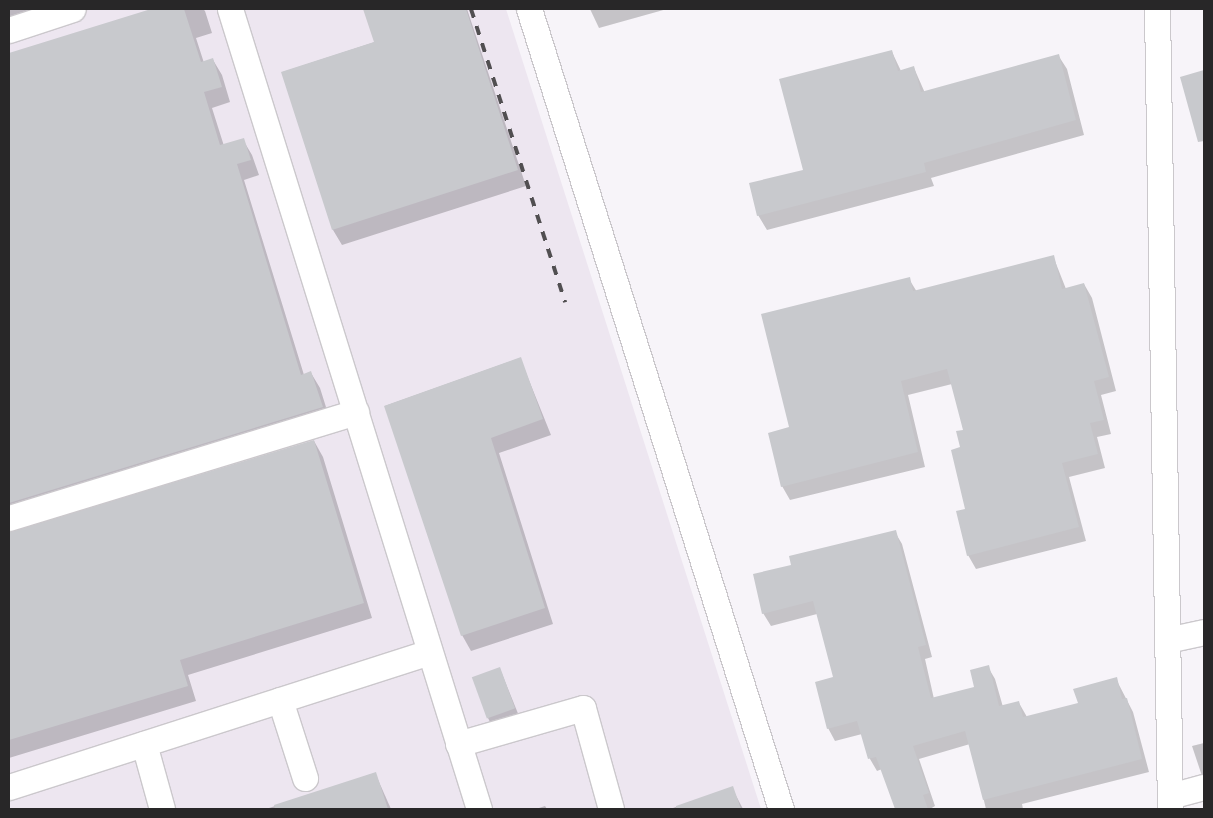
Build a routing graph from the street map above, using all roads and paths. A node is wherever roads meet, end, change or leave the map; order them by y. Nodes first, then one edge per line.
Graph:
1 (73, 9) edge
2 (230, 9) edge
3 (528, 9) edge
4 (1157, 9) edge
5 (9, 30) edge
6 (356, 412) junction
7 (9, 518) edge
8 (1204, 632) edge
9 (1167, 640) junction
10 (429, 652) junction
11 (280, 700) junction
12 (144, 744) junction
13 (458, 744) junction
14 (305, 778) dead end
15 (9, 787) edge
16 (1204, 787) edge
17 (1170, 802) edge
18 (162, 809) edge
19 (479, 809) edge
20 (611, 809) edge
21 (781, 809) edge

1 - 5 street
2 - 6 street
3 - 21 street
4 - 9 street
6 - 7 street
6 - 10 street
8 - 9 street
9 - 17 street
10 - 11 street
10 - 13 street
11 - 12 street
11 - 14 street
12 - 15 street
12 - 18 street
13 - 19 street
13 - 20 street
16 - 17 street

